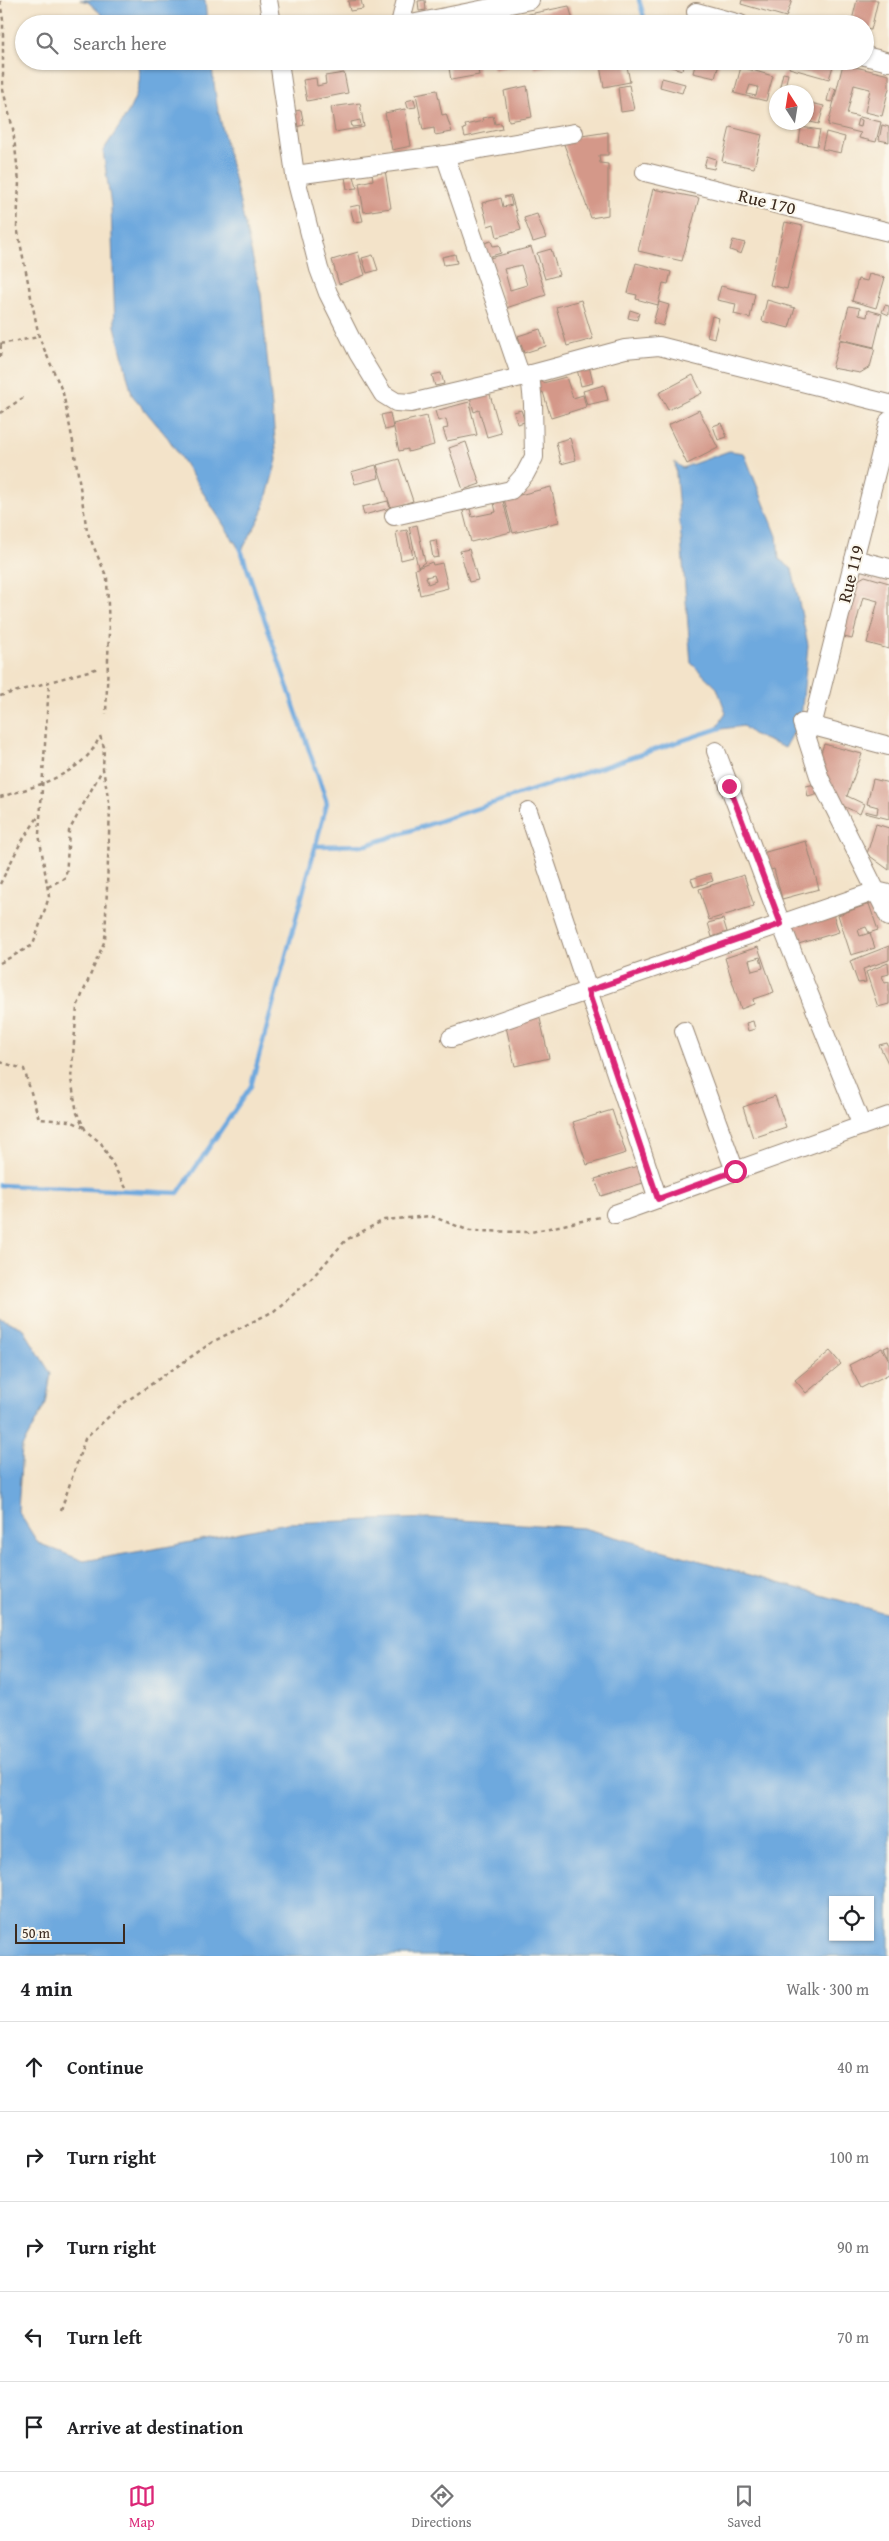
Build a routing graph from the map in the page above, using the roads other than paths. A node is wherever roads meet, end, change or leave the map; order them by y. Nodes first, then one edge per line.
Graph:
1 (268, 0) edge
2 (406, 0) edge
3 (530, 0) edge
4 (696, 12) dead end
5 (270, 15) edge
6 (402, 15) edge
7 (456, 15) edge
8 (707, 15) edge
9 (874, 58) edge
10 (889, 62) edge
11 (280, 70) edge
12 (574, 133) dead end
13 (445, 155) junction
14 (645, 172) dead end
15 (295, 175) junction
16 (889, 232) edge
17 (525, 375) junction
18 (889, 404) edge
19 (889, 421) edge
20 (394, 516) dead end
21 (854, 559) junction
22 (889, 568) edge
23 (807, 725) junction
24 (889, 746) edge
25 (716, 751) dead end
26 (528, 811) dead end
27 (882, 893) edge
28 (889, 917) edge
29 (781, 924) junction
30 (588, 991) junction
31 (684, 1031) dead end
32 (451, 1038) dead end
33 (889, 1116) edge
34 (862, 1126) junction
35 (735, 1171) junction
36 (658, 1199) junction
37 (615, 1214) road end

1 - 5 street
2 - 6 street
3 - 7 street
4 - 8 street
9 - 10 street
11 - 15 street
12 - 13 street
13 - 15 street
13 - 17 street
14 - 16 street, Rue 170
15 - 17 street
17 - 18 street
17 - 20 street
19 - 21 street, Rue 119
21 - 22 street
21 - 23 street, Rue 119
23 - 24 street
23 - 27 street
25 - 29 street
26 - 30 street
27 - 28 street
27 - 29 street
29 - 30 street
29 - 34 street
30 - 32 street
30 - 36 street
31 - 35 street
33 - 34 street
34 - 35 street
35 - 36 street
36 - 37 street

